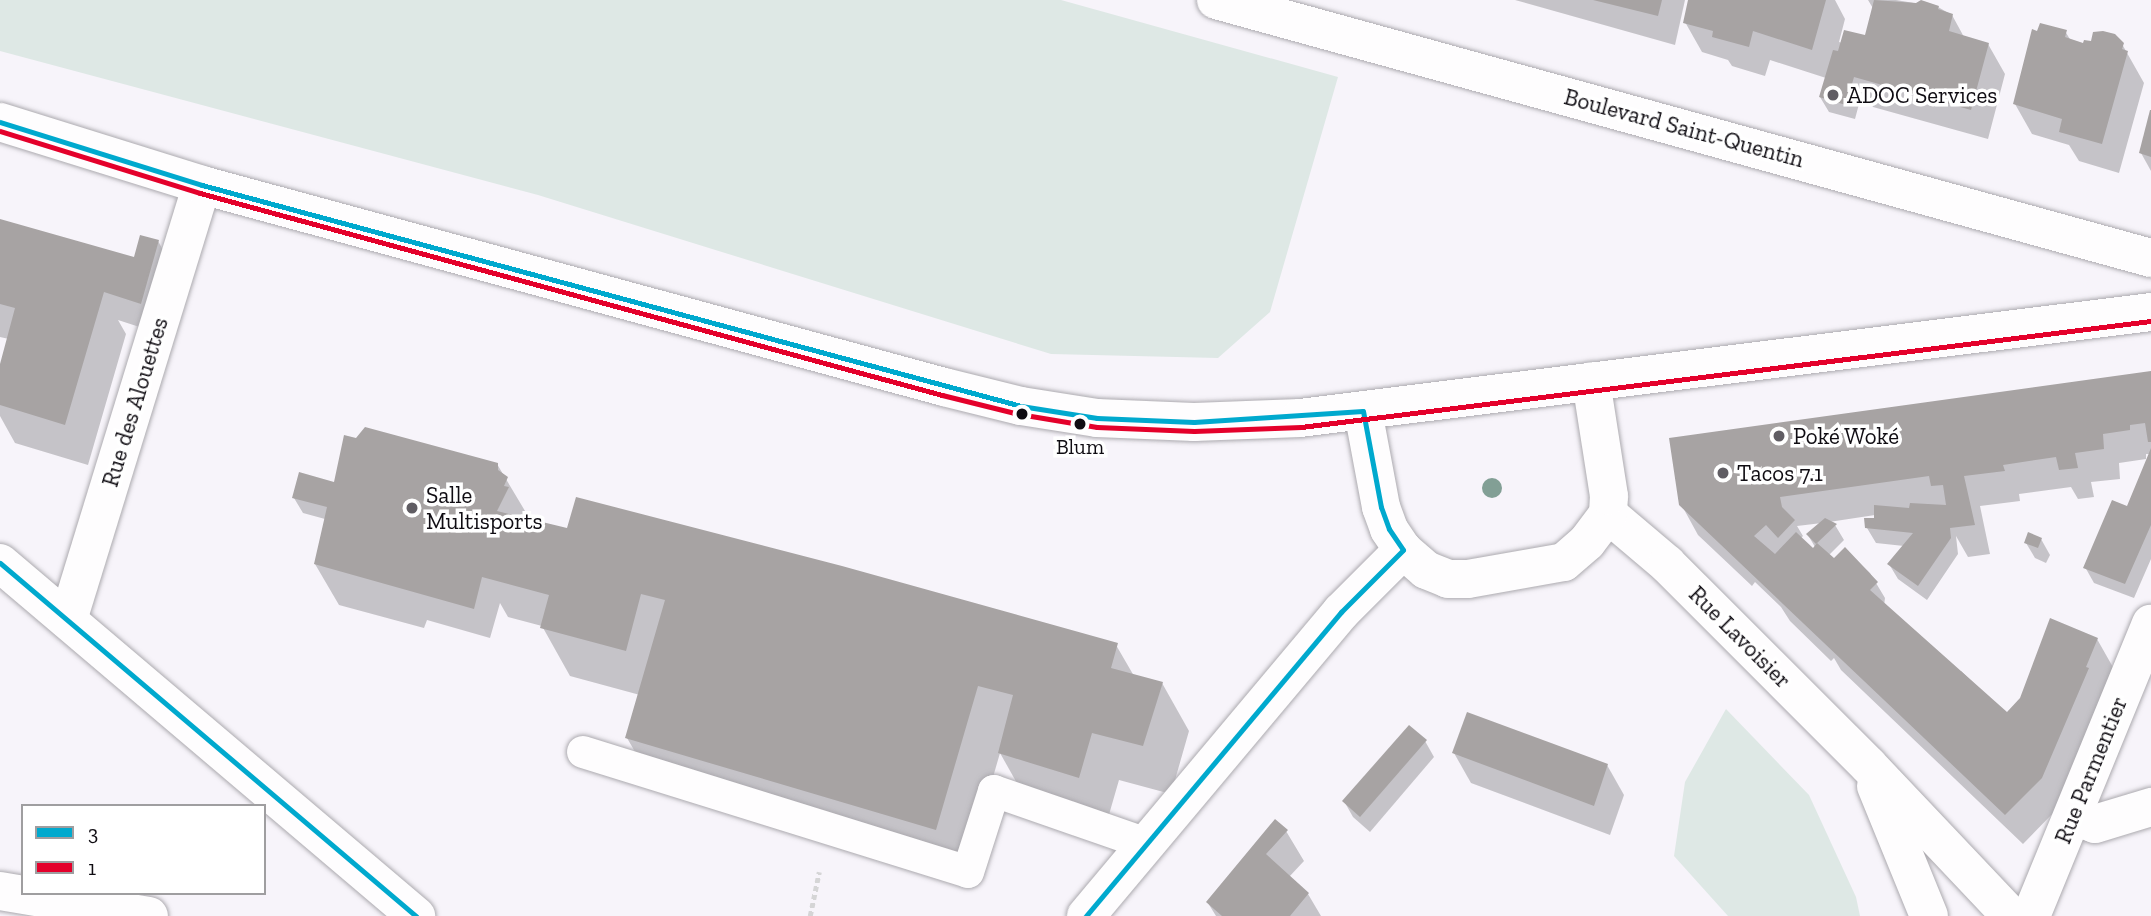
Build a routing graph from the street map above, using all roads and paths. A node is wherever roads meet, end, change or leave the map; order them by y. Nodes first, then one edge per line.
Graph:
1 (1216, 0) edge
2 (0, 122) edge
3 (202, 185) junction
4 (2151, 258) edge
5 (2151, 312) edge
6 (1591, 381) junction
7 (1363, 411) junction
8 (1608, 514) junction
9 (1403, 550) junction
10 (0, 563) edge
11 (68, 620) junction
12 (2151, 624) edge
13 (583, 752) dead end
14 (1868, 765) junction
15 (2151, 807) edge
16 (2074, 816) junction
17 (1147, 844) junction
18 (0, 891) edge
19 (21, 895) edge
20 (24, 895) edge
21 (149, 916) edge
22 (416, 916) edge
23 (1086, 916) edge
24 (1929, 916) edge
25 (2011, 916) edge
26 (2031, 916) edge

1 - 4 street, Boulevard Saint-Quentin
2 - 3 street
3 - 7 street
3 - 11 street, Rue des Alouettes
5 - 6 street
6 - 7 street
6 - 8 street
7 - 9 street
8 - 9 street
8 - 14 street, Rue Lavoisier
9 - 17 street
10 - 11 street
11 - 22 street
12 - 16 street, Rue Parmentier
13 - 17 lane
14 - 24 street, Rue Lavoisier
14 - 25 street, Rue Lavoisier
15 - 16 street
16 - 26 street, Rue Parmentier
17 - 23 street
18 - 19 street
20 - 21 street

